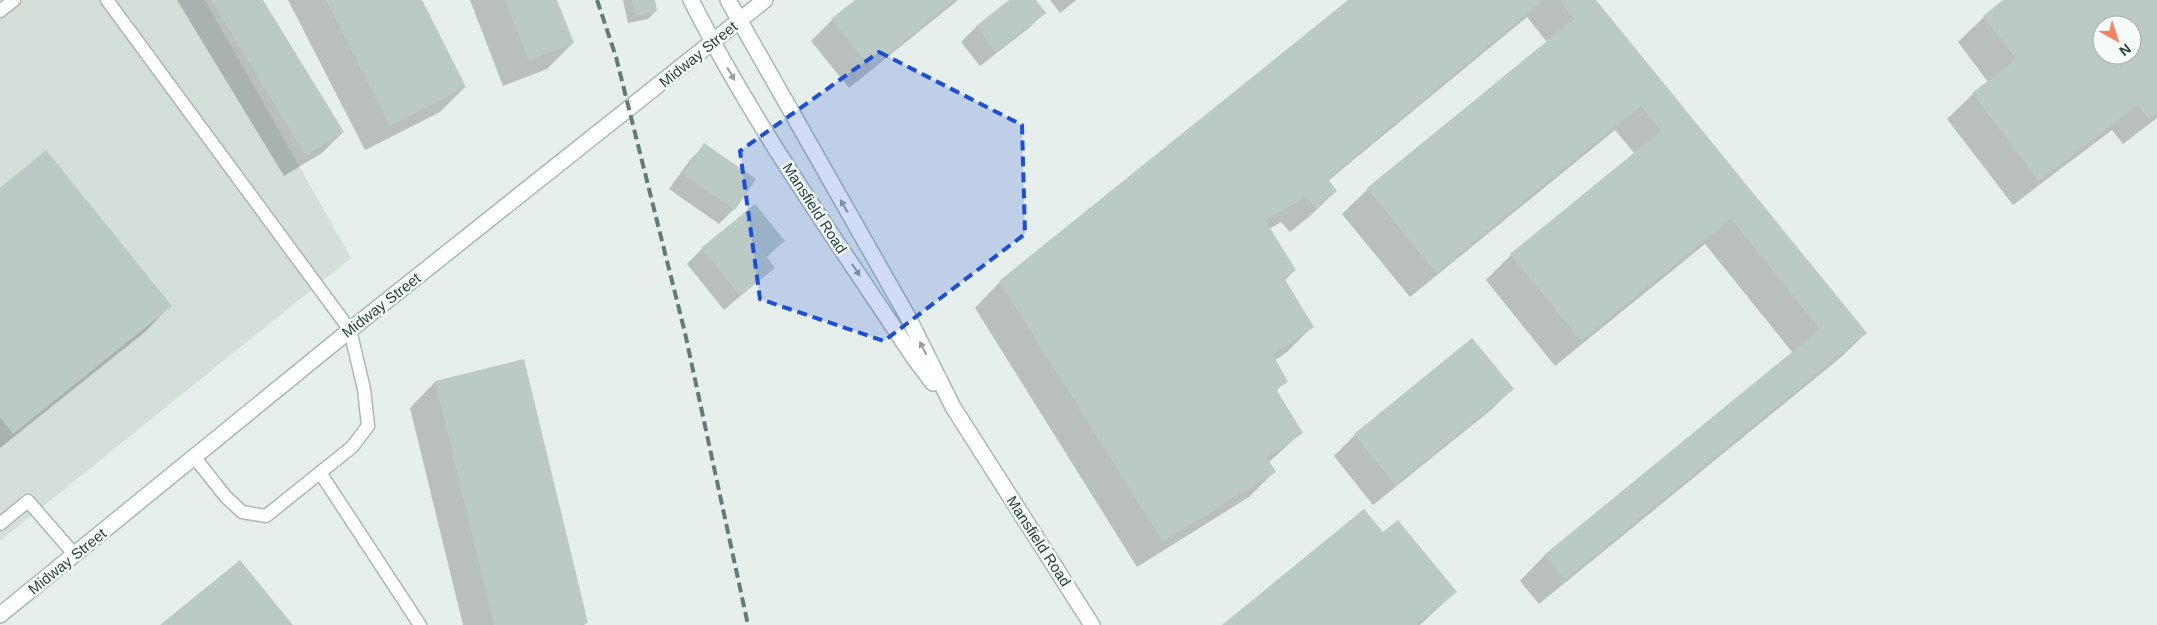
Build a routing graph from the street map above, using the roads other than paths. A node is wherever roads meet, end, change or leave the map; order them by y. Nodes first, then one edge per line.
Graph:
1 (14, 0) edge
2 (107, 0) edge
3 (691, 0) edge
4 (728, 0) edge
5 (765, 0) edge
6 (0, 11) edge
7 (738, 22) junction
8 (712, 42) junction
9 (350, 330) junction
10 (953, 407) junction
11 (194, 458) junction
12 (321, 474) junction
13 (0, 524) edge
14 (75, 555) junction
15 (0, 615) edge
16 (420, 625) edge
17 (1092, 625) edge

1 - 6 lane
2 - 9 lane
3 - 8 main road, Mansfield Road
4 - 7 main road, Mansfield Road
5 - 7 main road, Midway Street
7 - 8 main road, Midway Street
10 -> 7 main road, Mansfield Road
8 - 9 main road, Midway Street
8 -> 10 main road, Mansfield Road
9 - 11 main road, Midway Street
9 - 12 lane
10 - 17 main road, Mansfield Road
11 - 12 lane
11 - 14 main road, Midway Street
12 - 16 lane
13 - 14 lane
14 - 15 main road, Midway Street

